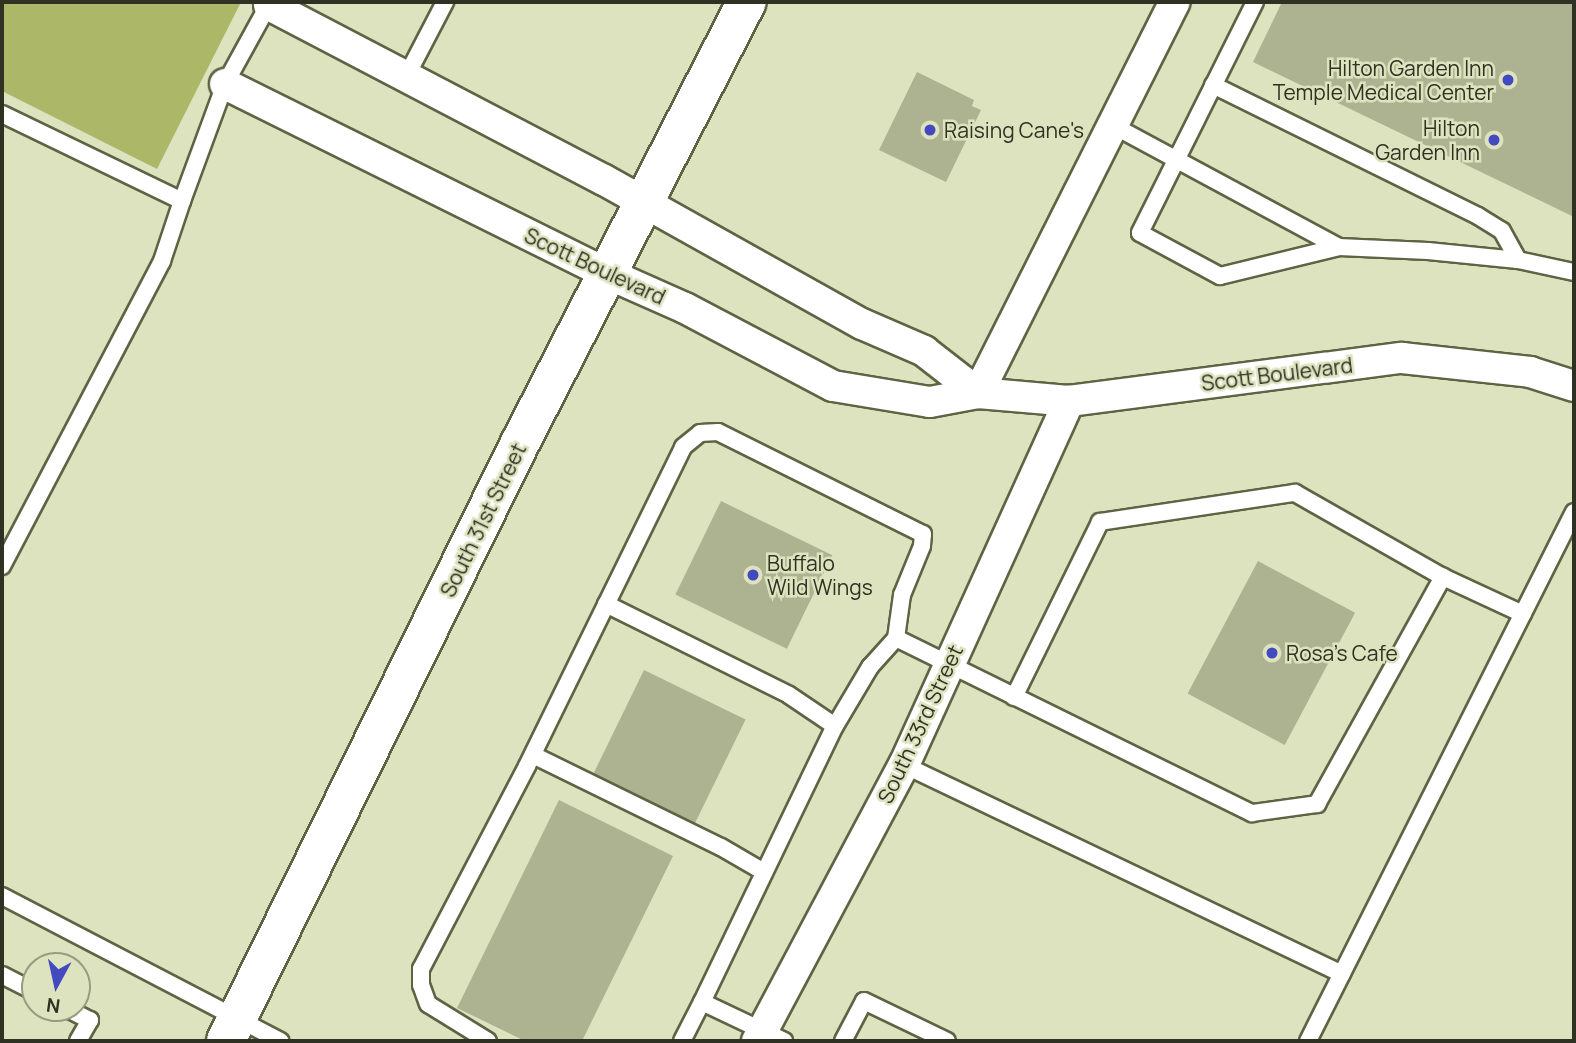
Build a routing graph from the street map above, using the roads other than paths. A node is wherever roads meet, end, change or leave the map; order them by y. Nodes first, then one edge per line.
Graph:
1 (445, 2) edge
2 (747, 2) edge
3 (1175, 2) edge
4 (1255, 2) edge
5 (270, 4) edge
6 (406, 77) junction
7 (225, 84) junction
8 (1213, 85) junction
9 (2, 114) edge
10 (1114, 126) junction
11 (1177, 159) junction
12 (182, 201) junction
13 (641, 204) junction
14 (1339, 247) junction
15 (1518, 260) junction
16 (1574, 272) edge
17 (606, 273) junction
18 (1574, 386) edge
19 (978, 393) junction
20 (1069, 401) junction
21 (1574, 512) edge
22 (2, 566) edge
23 (1443, 577) junction
24 (606, 604) junction
25 (1523, 614) junction
26 (895, 638) junction
27 (949, 665) junction
28 (1014, 697) junction
29 (835, 726) junction
30 (533, 755) junction
31 (904, 765) junction
32 (764, 872) junction
33 (2, 896) edge
34 (1342, 974) junction
35 (2, 975) edge
36 (21, 985) edge
37 (702, 1002) junction
38 (89, 1022) edge
39 (232, 1031) edge
40 (768, 1038) edge
41 (78, 1041) edge
42 (281, 1041) edge
43 (488, 1041) edge
44 (682, 1041) edge
45 (843, 1041) edge
46 (947, 1041) edge
47 (1308, 1041) edge

1 - 6 lane
2 - 13 main road, South 31st Street
3 - 10 street
4 - 8 lane
5 - 6 street
5 - 7 lane
6 - 13 street
7 - 12 lane
7 - 17 street, Scott Boulevard
8 - 11 lane
8 - 15 lane
9 - 12 lane
10 - 11 lane
10 - 19 street
11 - 14 lane
11 - 14 lane
12 - 22 lane
13 - 17 main road, South 31st Street
13 - 19 street
14 - 15 lane
15 - 16 lane
17 - 19 street, Scott Boulevard
17 - 39 main road, South 31st Street
18 - 20 street, Scott Boulevard
19 - 20 street, Scott Boulevard
20 - 27 street, South 33rd Street
21 - 25 lane
23 - 25 lane
23 - 28 lane
23 - 28 lane
24 - 26 lane
24 - 29 lane
24 - 30 lane
25 - 34 lane
26 - 27 lane
26 - 29 lane
27 - 28 lane
27 - 31 street, South 33rd Street
29 - 32 lane
30 - 32 lane
30 - 43 lane
31 - 34 lane
31 - 40 street, South 33rd Street
32 - 37 lane
33 - 39 lane
34 - 47 lane
35 - 36 lane
37 - 40 lane
37 - 44 lane
38 - 41 lane
39 - 42 lane
45 - 46 lane

